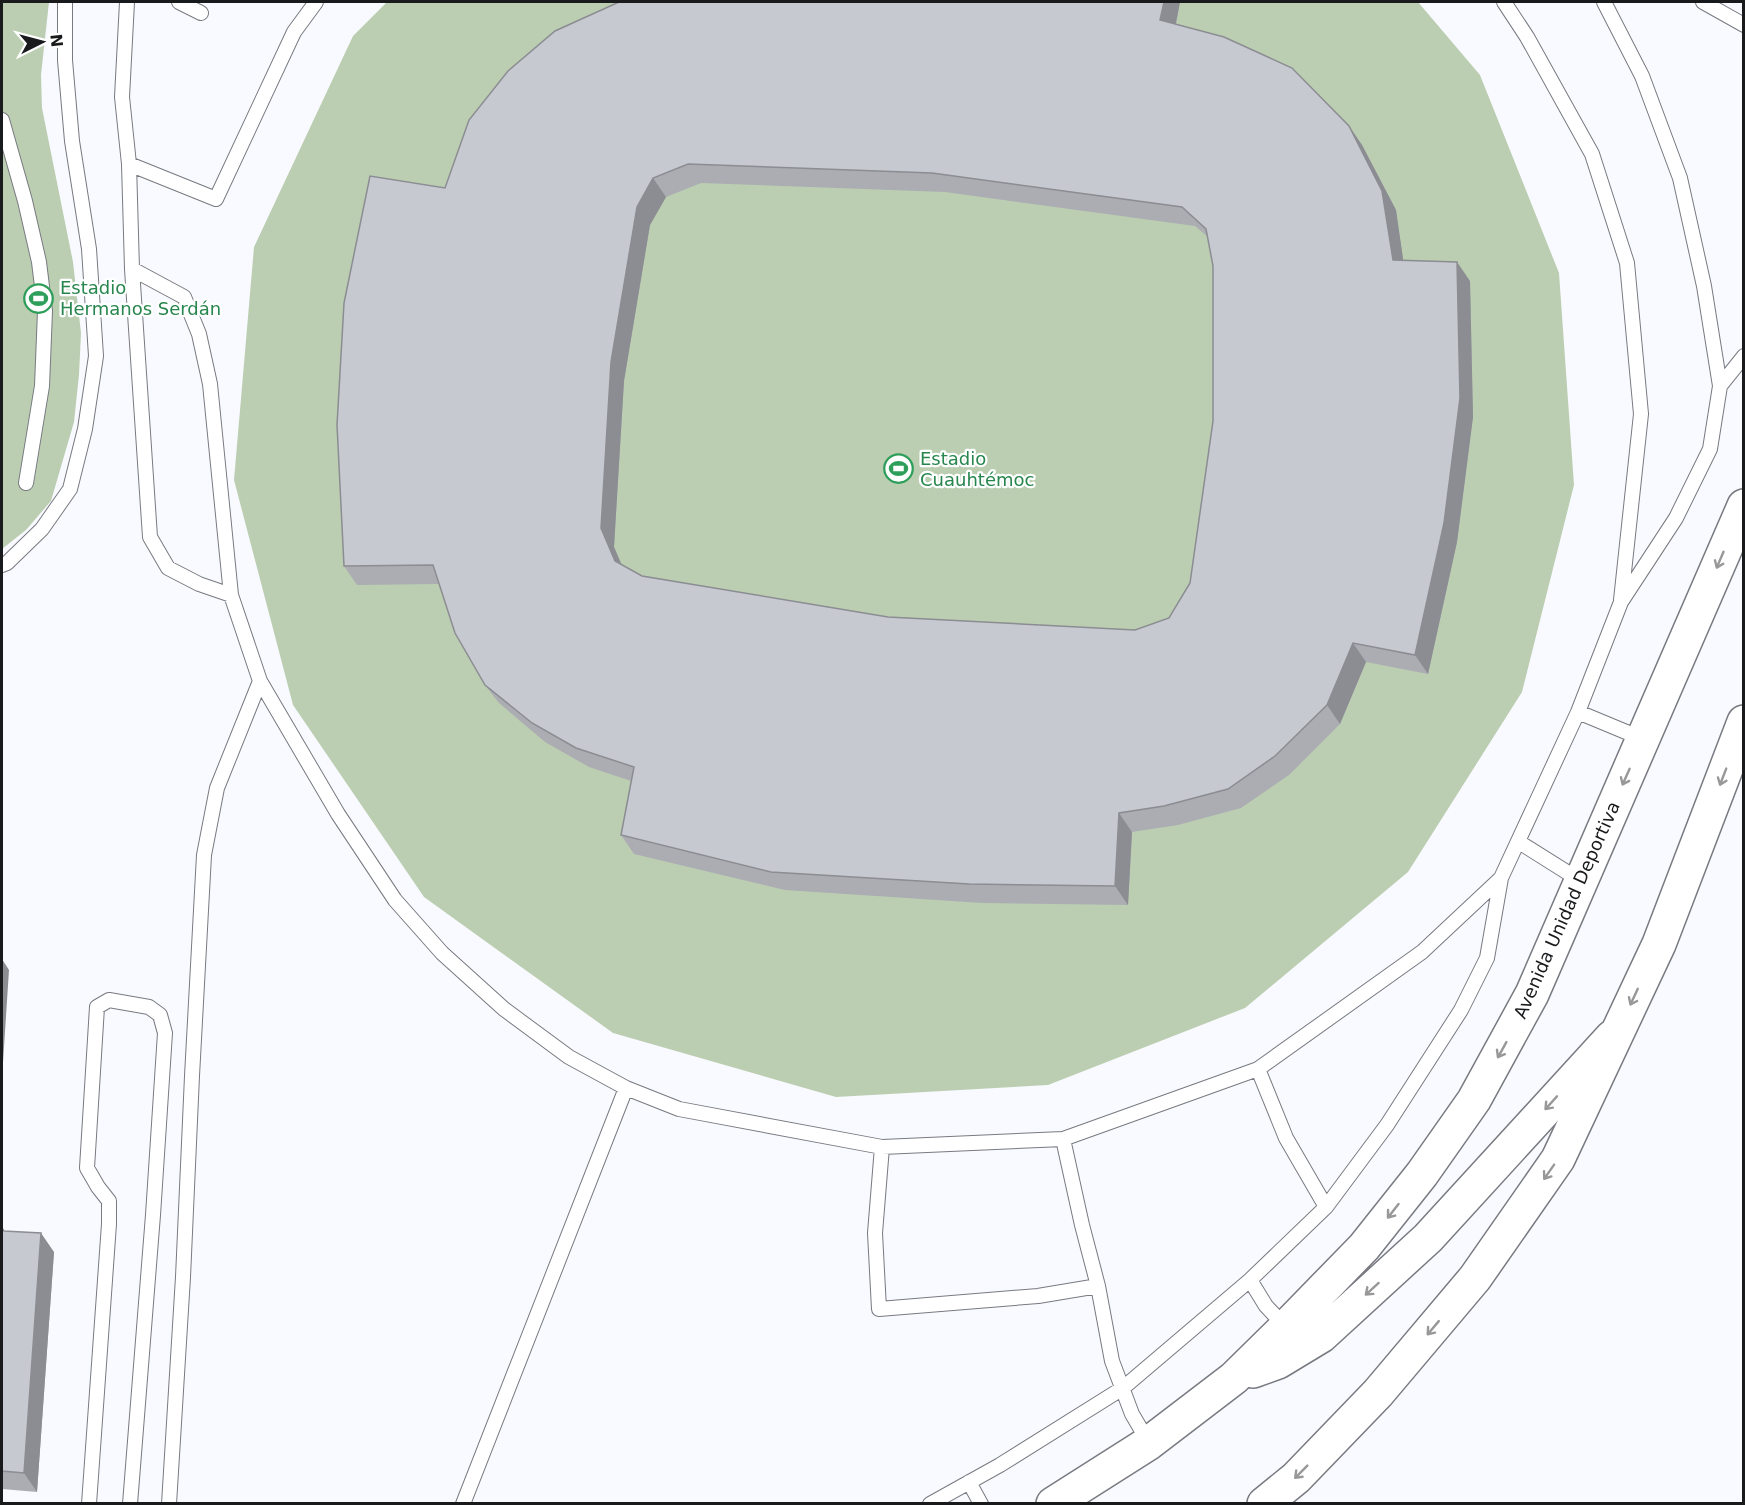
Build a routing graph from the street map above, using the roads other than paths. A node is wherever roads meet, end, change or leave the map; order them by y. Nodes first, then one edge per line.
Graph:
1 (64, 2) edge
2 (127, 2) edge
3 (179, 2) edge
4 (316, 2) edge
5 (1504, 2) edge
6 (1604, 2) edge
7 (1703, 2) edge
8 (201, 13) dead end
9 (1743, 25) edge
10 (2, 120) edge
11 (129, 164) junction
12 (132, 269) junction
13 (1743, 356) edge
14 (1720, 386) junction
15 (26, 483) dead end
16 (1743, 506) edge
17 (2, 565) edge
18 (231, 595) junction
19 (1621, 602) junction
20 (260, 681) junction
21 (1578, 712) junction
22 (1743, 722) edge
23 (1643, 740) junction
24 (1519, 842) junction
25 (1502, 878) junction
26 (1581, 881) junction
27 (1619, 1029) junction
28 (1258, 1069) junction
29 (626, 1088) junction
30 (1063, 1139) junction
31 (882, 1147) junction
32 (1326, 1207) junction
33 (1250, 1280) junction
34 (1098, 1286) junction
35 (1286, 1327) junction
36 (1234, 1378) junction
37 (1123, 1388) junction
38 (1149, 1443) junction
39 (969, 1482) junction
40 (89, 1503) edge
41 (130, 1503) edge
42 (169, 1503) edge
43 (464, 1503) edge
44 (930, 1503) edge
45 (981, 1503) edge
46 (1053, 1503) edge
47 (1264, 1503) edge

1 - 17 lane
2 - 11 lane
3 - 8 lane
4 - 11 lane
5 - 19 lane
6 - 14 lane
7 - 9 lane
10 - 15 lane
11 - 12 lane
12 - 18 lane
12 - 18 lane
13 - 14 lane
14 - 19 lane
16 -> 23 main road, Avenida Unidad Deportiva
18 - 20 lane
19 - 21 lane
20 - 29 lane
20 - 42 lane
21 - 23 lane
21 - 24 lane
22 -> 27 main road
23 -> 26 main road, Avenida Unidad Deportiva
24 - 25 lane
24 - 26 lane
25 - 28 lane
25 - 32 lane
26 -> 35 main road, Avenida Unidad Deportiva
27 -> 36 main road
27 -> 47 main road
28 - 30 lane
28 - 32 lane
29 - 31 lane
29 - 43 lane
30 - 31 lane
30 - 34 lane
31 - 34 lane
32 - 33 lane
33 - 35 lane
33 - 37 lane
34 - 37 lane
35 - 36 main road, Avenida Unidad Deportiva
36 - 38 main road, Avenida Unidad Deportiva
37 - 38 lane
37 - 39 lane
38 - 46 main road, Avenida Unidad Deportiva
39 - 44 lane
39 - 45 lane
40 - 41 lane

